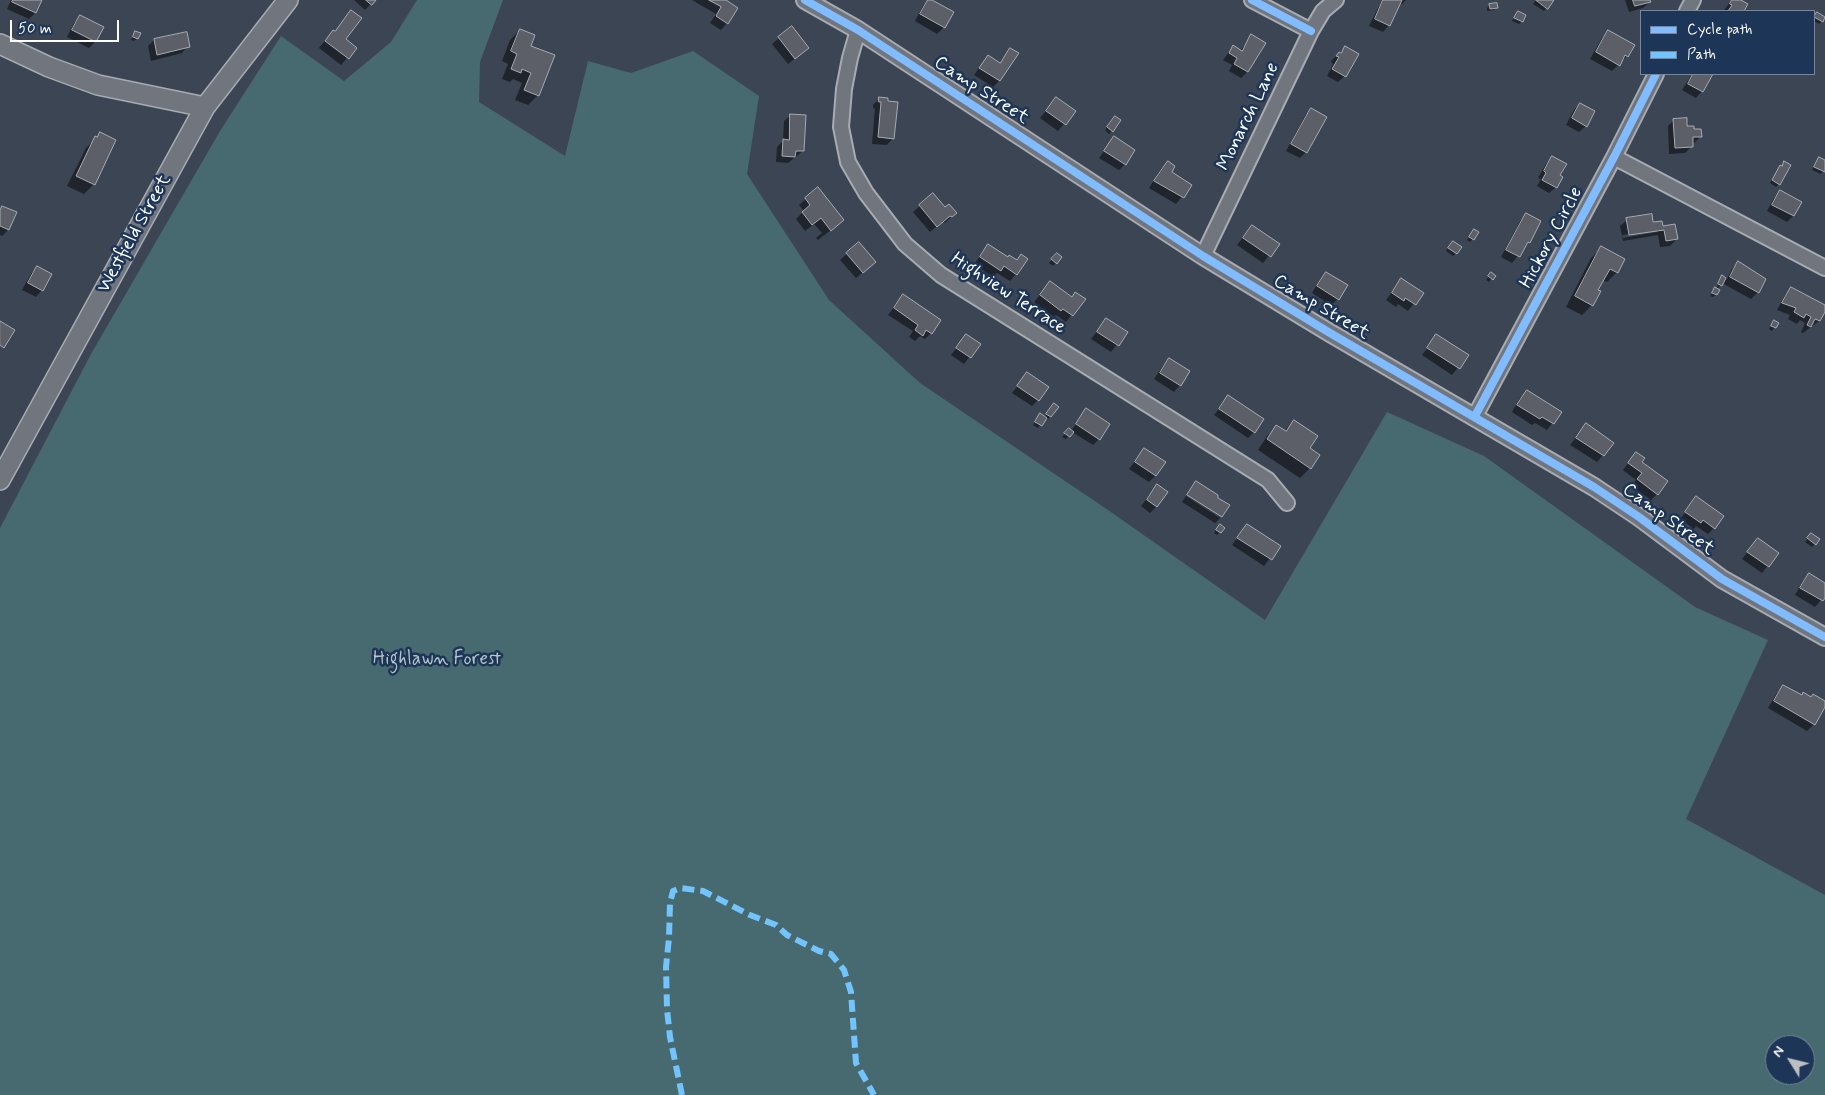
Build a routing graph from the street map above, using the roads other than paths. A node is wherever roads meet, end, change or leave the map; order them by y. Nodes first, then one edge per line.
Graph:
1 (288, 0) edge
2 (805, 0) edge
3 (1252, 0) edge
4 (1336, 0) edge
5 (858, 30) junction
6 (1311, 31) junction
7 (0, 44) edge
8 (1655, 75) edge
9 (205, 107) junction
10 (1614, 157) junction
11 (1203, 256) junction
12 (1825, 268) edge
13 (1475, 416) junction
14 (0, 480) edge
15 (1287, 503) dead end
16 (1825, 637) edge

1 - 9 main road, Westfield Street
2 - 5 street, Camp Street
3 - 6 street
4 - 6 street, Monarch Lane
5 - 11 street, Camp Street
5 - 15 street, Highview Terrace
6 - 11 street, Monarch Lane
7 - 9 main road
8 - 10 street, Hickory Circle
9 - 14 main road, Westfield Street
10 - 12 street
10 - 13 street, Hickory Circle
11 - 13 street, Camp Street
13 - 16 street, Camp Street

